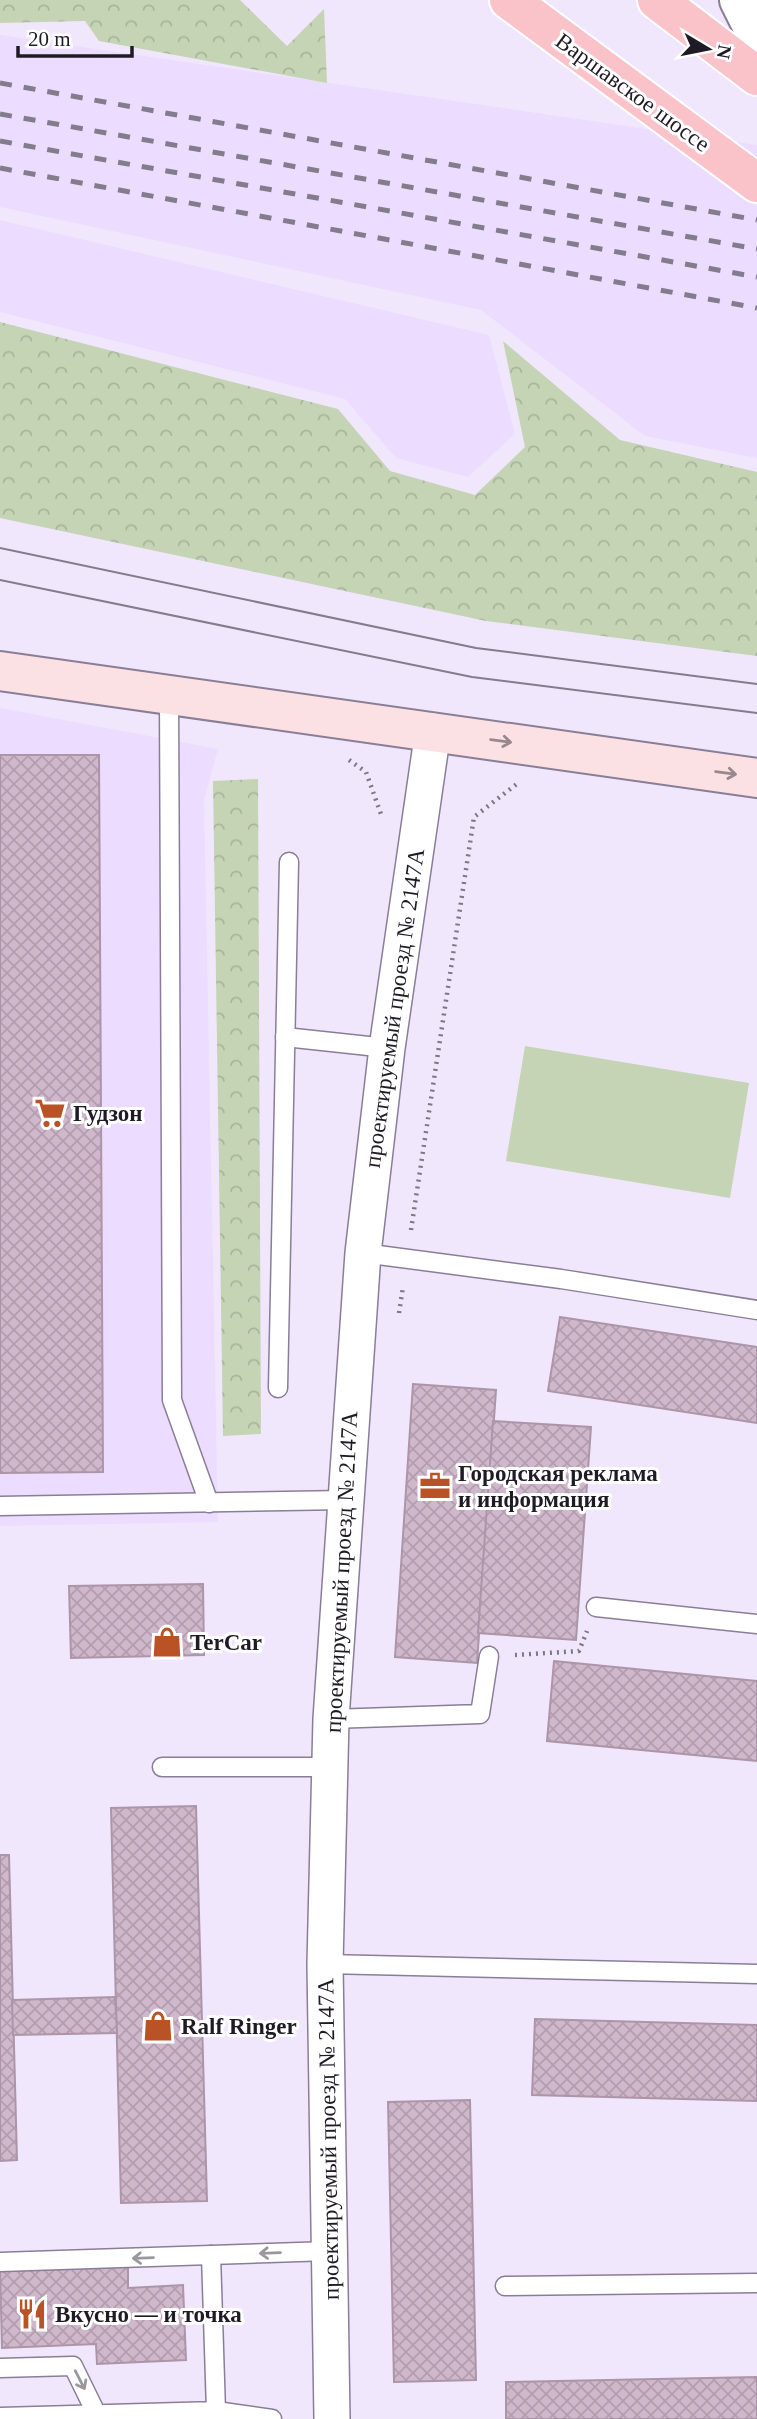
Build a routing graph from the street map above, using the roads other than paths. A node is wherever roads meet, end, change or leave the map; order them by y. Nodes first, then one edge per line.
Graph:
1 (509, 0) edge
2 (657, 0) edge
3 (739, 0) edge
4 (757, 36) edge
5 (757, 76) edge
6 (748, 176) edge
7 (0, 671) edge
8 (169, 696) junction
9 (433, 731) junction
10 (757, 778) edge
11 (289, 862) dead end
12 (285, 1037) junction
13 (387, 1048) junction
14 (362, 1253) junction
15 (757, 1310) edge
16 (278, 1388) dead end
17 (345, 1500) junction
18 (209, 1503) junction
19 (0, 1506) edge
20 (596, 1607) road end
21 (757, 1623) edge
22 (489, 1656) road end
23 (331, 1719) junction
24 (162, 1767) dead end
25 (330, 1767) junction
26 (325, 1964) junction
27 (757, 1974) edge
28 (329, 2251) junction
29 (211, 2255) junction
30 (0, 2262) edge
31 (757, 2283) edge
32 (505, 2286) dead end
33 (0, 2368) edge
34 (216, 2411) junction
35 (97, 2415) junction
36 (0, 2417) edge
37 (272, 2419) edge
38 (332, 2419) edge

1 - 6 main road, Варшавское шоссе
2 - 5 main road
3 - 4 street
7 - 8 main road
8 - 9 main road
8 - 18 lane
9 -> 10 main road
9 - 13 street, проектируемый проезд № 2147А
11 - 12 lane
12 - 13 lane
12 - 16 lane
13 - 14 street, проектируемый проезд № 2147А
14 - 15 lane
14 - 17 street, проектируемый проезд № 2147А
17 - 18 lane
17 - 23 street, проектируемый проезд № 2147А
18 - 19 lane
20 - 21 lane
22 - 23 lane
23 - 25 street, проектируемый проезд № 2147А
24 - 25 lane
25 - 26 street, проектируемый проезд № 2147А
26 - 27 lane
26 - 28 street, проектируемый проезд № 2147А
28 -> 29 lane
28 - 38 street, проектируемый проезд № 2147А
29 -> 30 lane
29 - 34 lane
31 - 32 lane
33 -> 35 lane
34 - 35 lane
34 - 37 lane
35 - 36 lane

